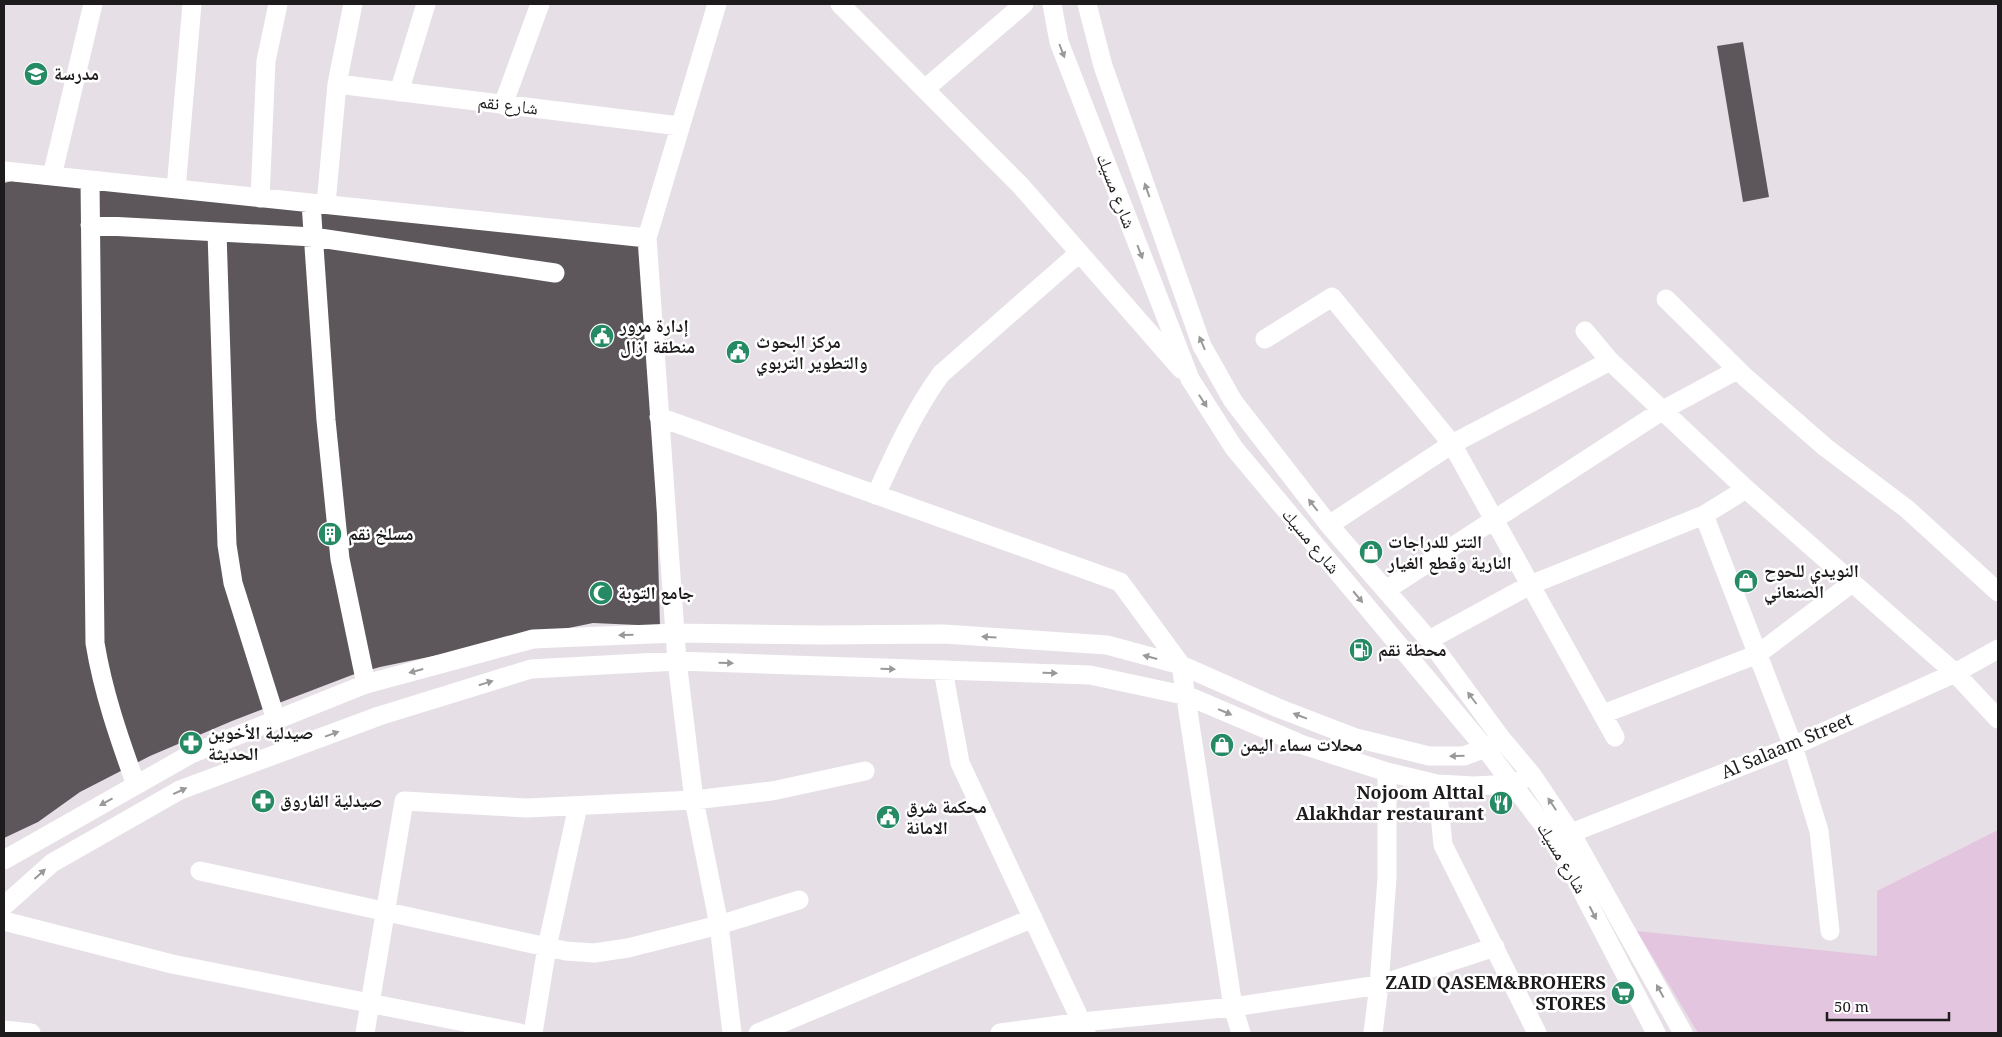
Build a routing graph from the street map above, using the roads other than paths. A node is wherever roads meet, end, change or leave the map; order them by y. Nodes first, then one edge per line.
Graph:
1 (93, 4) edge
2 (192, 4) edge
3 (278, 4) edge
4 (353, 4) edge
5 (426, 4) edge
6 (540, 4) edge
7 (717, 4) edge
8 (840, 4) edge
9 (1024, 4) edge
10 (1052, 4) edge
11 (1087, 4) edge
12 (337, 84) junction
13 (925, 89) junction
14 (399, 92) junction
15 (503, 105) junction
16 (680, 126) junction
17 (4, 171) edge
18 (52, 176) junction
19 (90, 180) junction
20 (176, 189) junction
21 (260, 198) junction
22 (318, 204) junction
23 (90, 225) junction
24 (217, 232) junction
25 (313, 237) junction
26 (647, 238) junction
27 (1079, 253) junction
28 (555, 273) dead end
29 (1666, 299) dead end
30 (1585, 331) dead end
31 (1265, 339) dead end
32 (1610, 361) junction
33 (1737, 370) junction
34 (1190, 379) junction
35 (1663, 410) junction
36 (659, 417) junction
37 (1452, 444) junction
38 (1746, 489) junction
39 (876, 495) junction
40 (1704, 515) junction
41 (1493, 519) junction
42 (1329, 525) junction
43 (1852, 582) junction
44 (1530, 585) junction
45 (1386, 590) junction
46 (1998, 592) edge
47 (675, 633) junction
48 (1429, 640) junction
49 (1998, 649) edge
50 (1758, 654) junction
51 (677, 661) junction
52 (1182, 665) junction
53 (943, 670) junction
54 (1955, 673) junction
55 (366, 684) junction
56 (1188, 696) junction
57 (1603, 714) junction
58 (1998, 719) edge
59 (276, 720) junction
60 (1615, 737) dead end
61 (1501, 738) junction
62 (1793, 746) junction
63 (1484, 748) junction
64 (865, 771) dead end
65 (1387, 772) junction
66 (1532, 775) junction
67 (1437, 784) junction
68 (1512, 784) junction
69 (136, 785) junction
70 (694, 800) junction
71 (578, 806) junction
72 (1572, 833) junction
73 (4, 860) edge
74 (200, 872) dead end
75 (799, 900) dead end
76 (4, 906) edge
77 (385, 913) junction
78 (1033, 918) junction
79 (4, 921) edge
80 (719, 926) junction
81 (1830, 931) dead end
82 (547, 947) junction
83 (1495, 947) junction
84 (1378, 985) junction
85 (369, 1003) junction
86 (1234, 1007) junction
87 (1084, 1028) edge
88 (4, 1030) edge
89 (31, 1033) edge
90 (365, 1033) edge
91 (520, 1033) edge
92 (533, 1033) edge
93 (732, 1033) edge
94 (758, 1033) edge
95 (1000, 1033) edge
96 (1241, 1033) edge
97 (1372, 1033) edge
98 (1537, 1033) edge
99 (1656, 1033) edge
100 (1683, 1033) edge

1 - 18 street
2 - 20 street
3 - 21 street
4 - 12 street
5 - 14 street
6 - 15 street
7 - 16 street
8 - 13 street
9 - 13 street
10 -> 34 street, شارع مسيك
42 -> 11 street, شارع مسيك
12 - 14 street, شارع نقم
12 - 22 street
13 - 27 street
14 - 15 street, شارع نقم
15 - 16 street, شارع نقم
16 - 26 street
17 - 18 street
18 - 19 street
19 - 20 street
19 - 23 street
20 - 21 street
21 - 22 street
22 - 25 street
22 - 26 street
23 - 24 street
23 - 69 street
24 - 25 street
24 - 59 street
25 - 28 street
25 - 55 street
26 - 36 street
27 - 34 street
27 - 39 street
29 - 33 street
30 - 32 street
31 - 37 street
32 - 35 street
32 - 37 street
33 - 35 street
33 - 46 street
34 -> 63 street, شارع مسيك
35 - 38 street
35 - 41 street
36 - 39 street
36 - 47 street
37 - 41 street
37 - 42 street
38 - 40 street
38 - 43 street
39 - 52 street
40 - 44 street
40 - 50 street
41 - 44 street
41 - 45 street
42 - 45 street, شارع مسيك
43 - 50 street
43 - 54 street
44 - 48 street
44 - 57 street
45 - 48 street, شارع مسيك
47 - 51 street
52 -> 47 street
47 -> 55 street
61 -> 48 street, شارع مسيك
49 - 54 street, Al Salaam Street
50 - 57 street
50 - 62 street
51 -> 53 street
51 - 70 street
76 -> 51 street
52 - 56 street
63 -> 52 street
53 -> 56 street
53 - 78 street
54 - 58 street
54 - 62 street, Al Salaam Street
55 - 59 street
56 -> 65 street
56 - 86 street
57 - 60 street
59 - 69 street
61 - 63 street
61 - 66 street, شارع مسيك
62 - 72 street, Al Salaam Street
62 - 81 street
63 - 68 street, شارع مسيك
64 - 70 street
65 - 67 street
65 - 84 street
66 - 68 street
72 -> 66 street, شارع مسيك
67 - 68 street
67 - 83 street
68 -> 99 street, شارع مسيك
69 -> 73 street
70 - 71 street
70 - 80 street
71 - 77 street
71 - 82 street
100 -> 72 street, شارع مسيك
74 - 77 street
75 - 80 street
77 - 82 street
77 - 85 street
78 - 87 street
78 - 94 street
79 - 85 street
80 - 82 street
80 - 93 street
82 - 92 street
83 - 84 street
83 - 98 street
84 - 86 street
84 - 97 street
85 - 90 street
85 - 91 street
86 - 87 street
86 - 96 street
87 - 95 street
88 - 89 street

